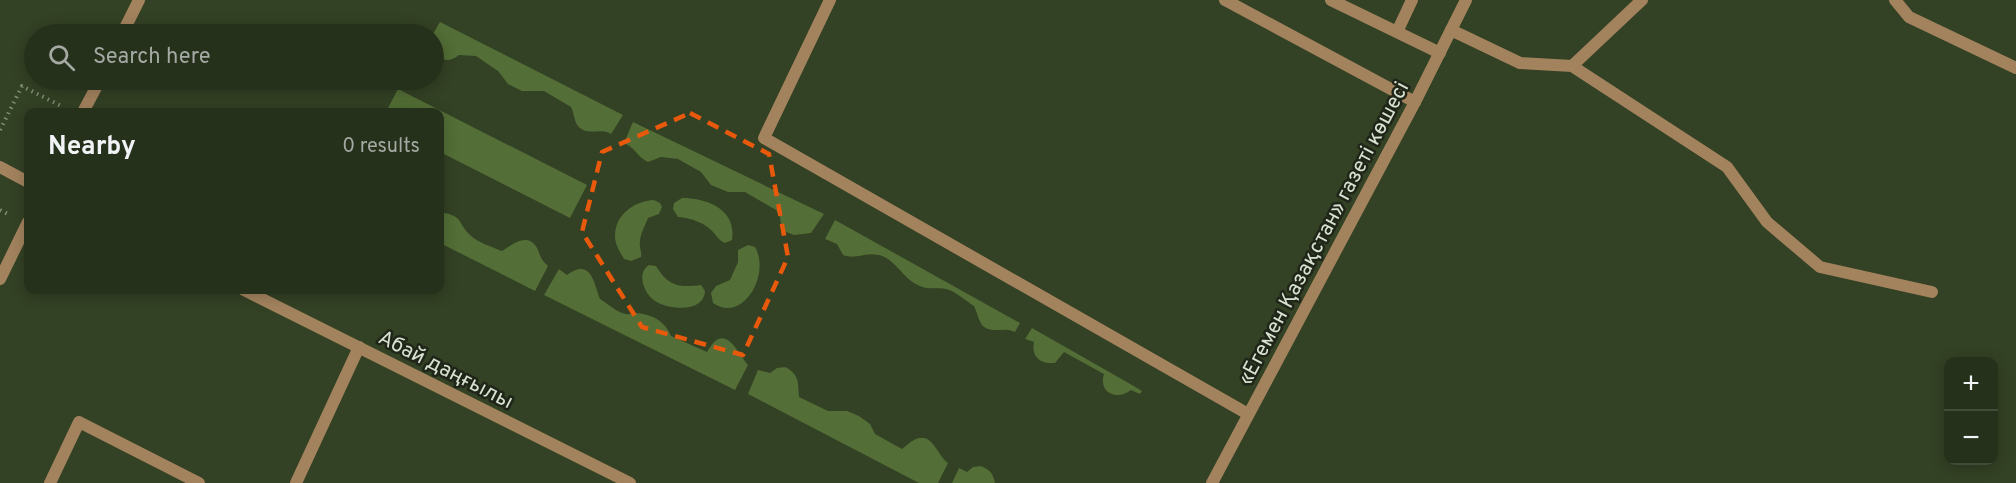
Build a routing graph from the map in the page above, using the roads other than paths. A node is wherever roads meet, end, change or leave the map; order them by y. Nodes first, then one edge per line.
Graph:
1 (139, 0) edge
2 (830, 0) edge
3 (1225, 0) edge
4 (1331, 0) edge
5 (1412, 0) edge
6 (1466, 0) edge
7 (1642, 0) edge
8 (1895, 0) edge
9 (127, 24) edge
10 (1451, 30) junction
11 (1396, 32) junction
12 (1440, 53) junction
13 (1572, 66) junction
14 (2016, 68) edge
15 (95, 90) edge
16 (1415, 102) junction
17 (85, 108) edge
18 (0, 167) edge
19 (24, 180) edge
20 (24, 230) edge
21 (0, 279) edge
22 (1932, 292) dead end
23 (252, 294) edge
24 (359, 347) junction
25 (1248, 414) junction
26 (50, 483) edge
27 (199, 483) edge
28 (296, 483) edge
29 (630, 483) edge
30 (1212, 483) edge

1 - 9 street
2 - 25 street
3 - 16 street
4 - 11 street
5 - 11 street
6 - 10 street, «Егемен Қазақстан» газеті көшесі
7 - 13 street
8 - 14 street
10 - 12 street, «Егемен Қазақстан» газеті көшесі
10 - 13 street
11 - 12 street
12 - 16 street, «Егемен Қазақстан» газеті көшесі
13 - 22 street
15 - 17 street
16 - 25 street, «Егемен Қазақстан» газеті көшесі
18 - 19 street
20 - 21 street
23 - 24 street, Абай даңғылы
24 - 28 street
24 - 29 street, Абай даңғылы
25 - 30 street, «Егемен Қазақстан» газеті көшесі
26 - 27 street

